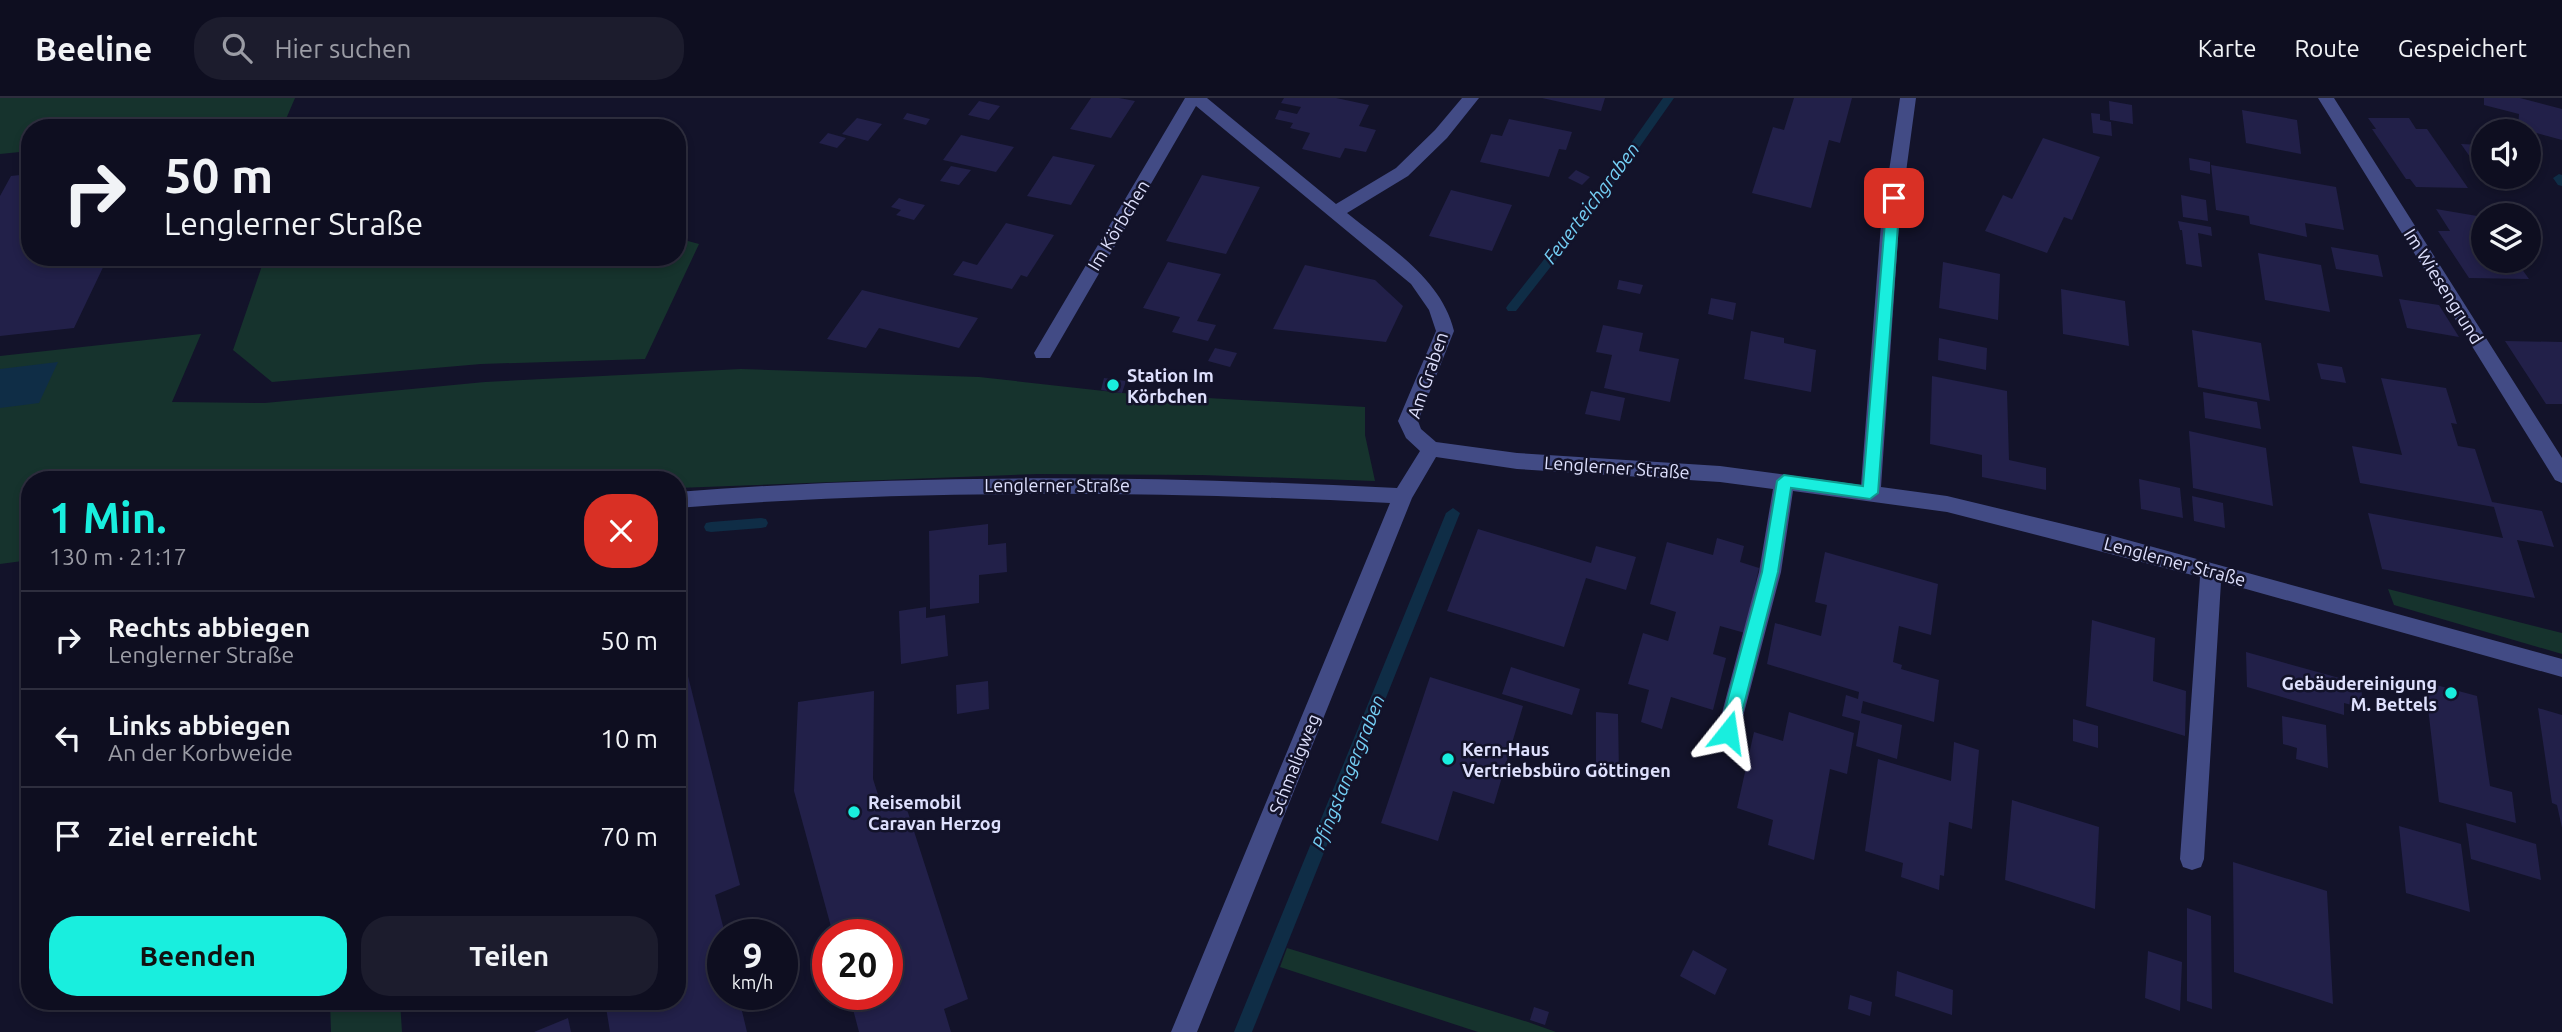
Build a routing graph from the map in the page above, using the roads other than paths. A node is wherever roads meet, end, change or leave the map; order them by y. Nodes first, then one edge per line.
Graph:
1 (1195, 98) edge
2 (1471, 98) edge
3 (1908, 98) edge
4 (2326, 98) edge
5 (1336, 212) junction
6 (1043, 353) dead end
7 (1431, 449) junction
8 (2562, 475) edge
9 (1784, 481) junction
10 (1870, 493) junction
11 (1404, 496) junction
12 (686, 500) edge
13 (2211, 571) junction
14 (2562, 668) edge
15 (1728, 732) dead end
16 (2192, 859) dead end
17 (1184, 1032) edge

1 - 5 street, Am Graben
1 - 6 street, Im Körbchen
2 - 5 street
3 - 10 street
4 - 8 street, Im Wiesengrund
5 - 7 street, Am Graben
7 - 9 street, Lenglerner Straße
7 - 11 street
9 - 10 street, Lenglerner Straße
9 - 15 street
10 - 13 street, Lenglerner Straße
11 - 12 street, Lenglerner Straße
11 - 17 street, Schmaligweg
13 - 14 street, Lenglerner Straße
13 - 16 street

